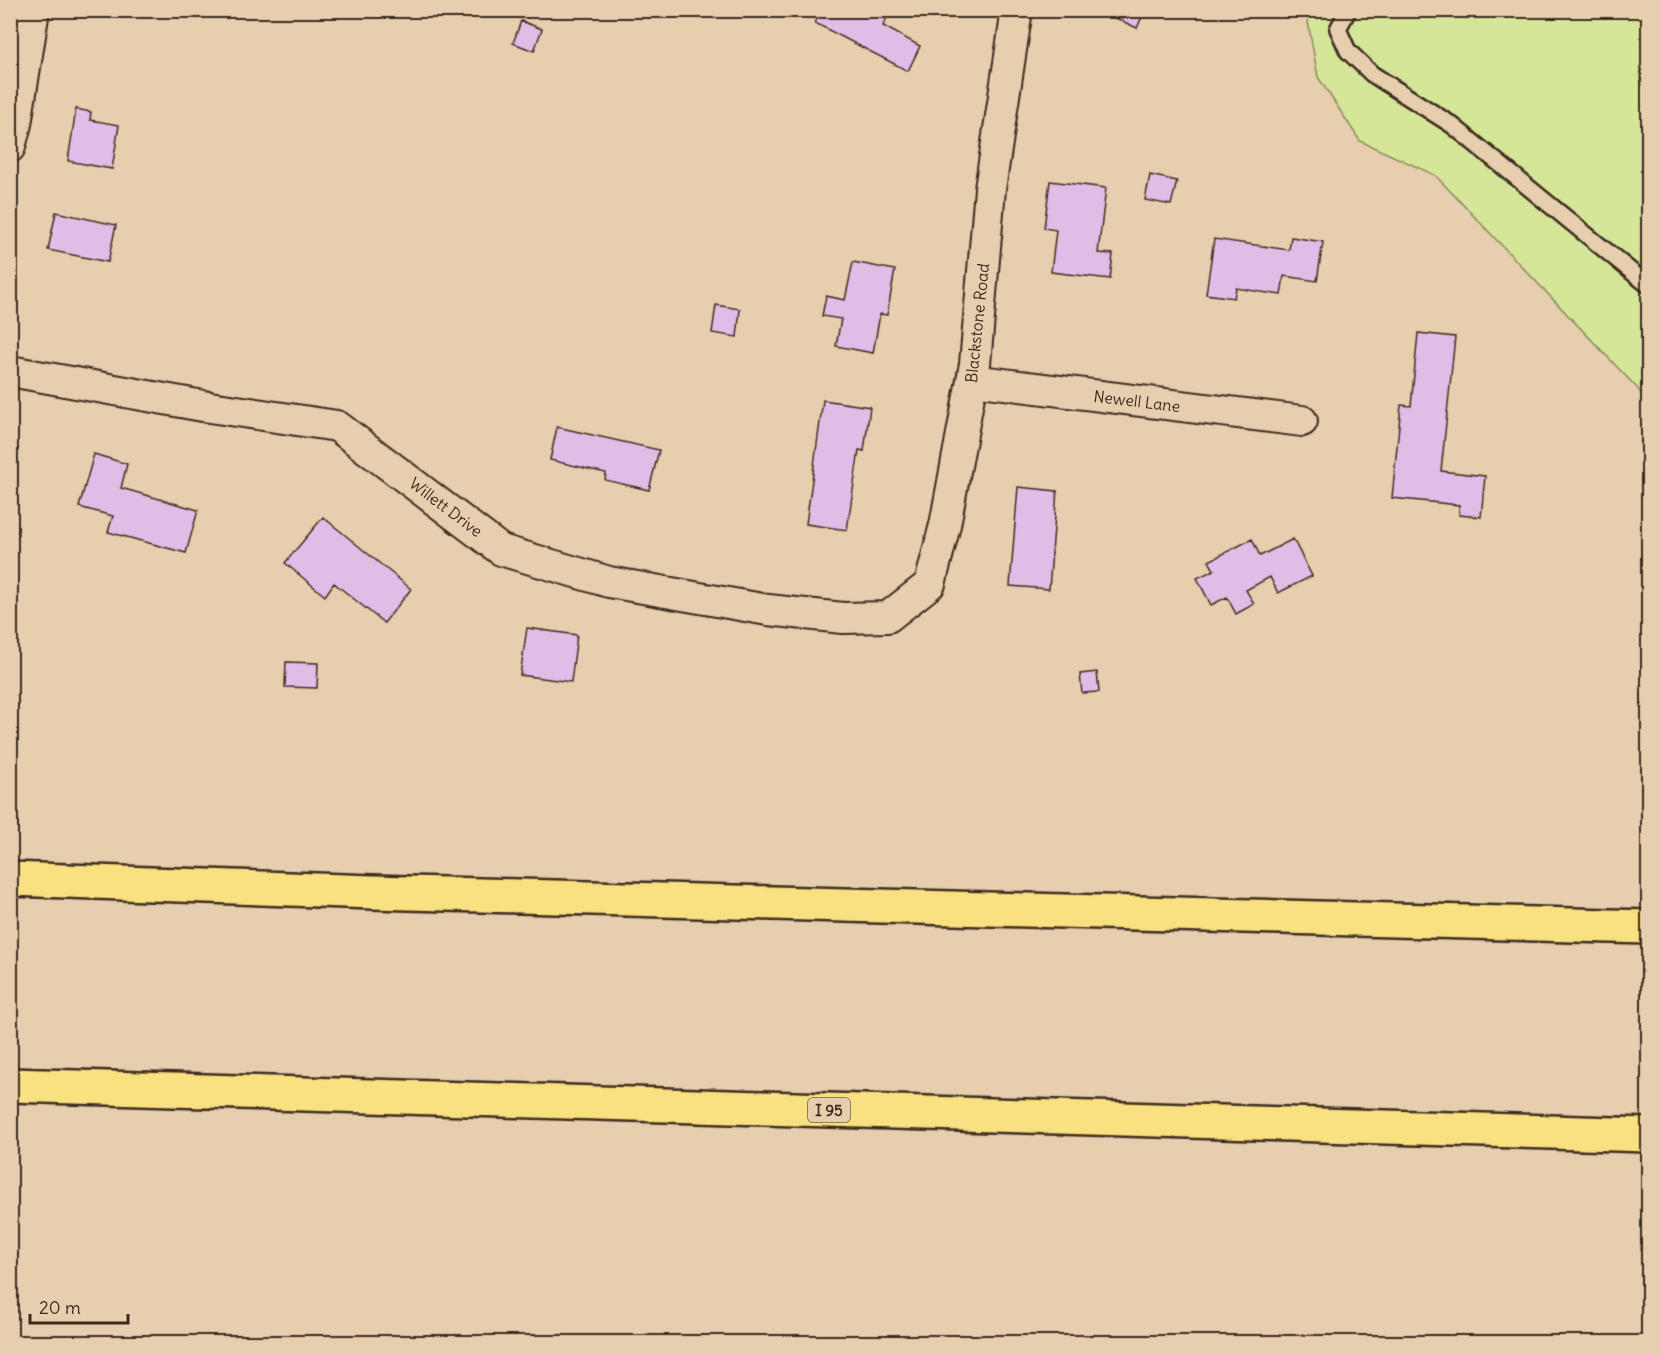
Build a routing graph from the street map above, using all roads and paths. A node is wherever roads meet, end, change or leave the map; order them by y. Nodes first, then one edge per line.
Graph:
1 (34, 10) edge
2 (1017, 10) edge
3 (1348, 10) edge
4 (10, 147) edge
5 (1648, 285) edge
6 (10, 371) edge
7 (972, 380) junction
8 (1302, 421) dead end
9 (891, 614) joint
10 (10, 879) edge
11 (1648, 927) edge
12 (10, 1085) edge
13 (1648, 1135) edge

1 - 4 street
2 - 7 street, Blackstone Road
3 - 5 lane
6 - 9 street, Willett Drive
7 - 8 street, Newell Lane
7 - 9 street, Blackstone Road
10 - 11 highway
12 - 13 highway, I 95

